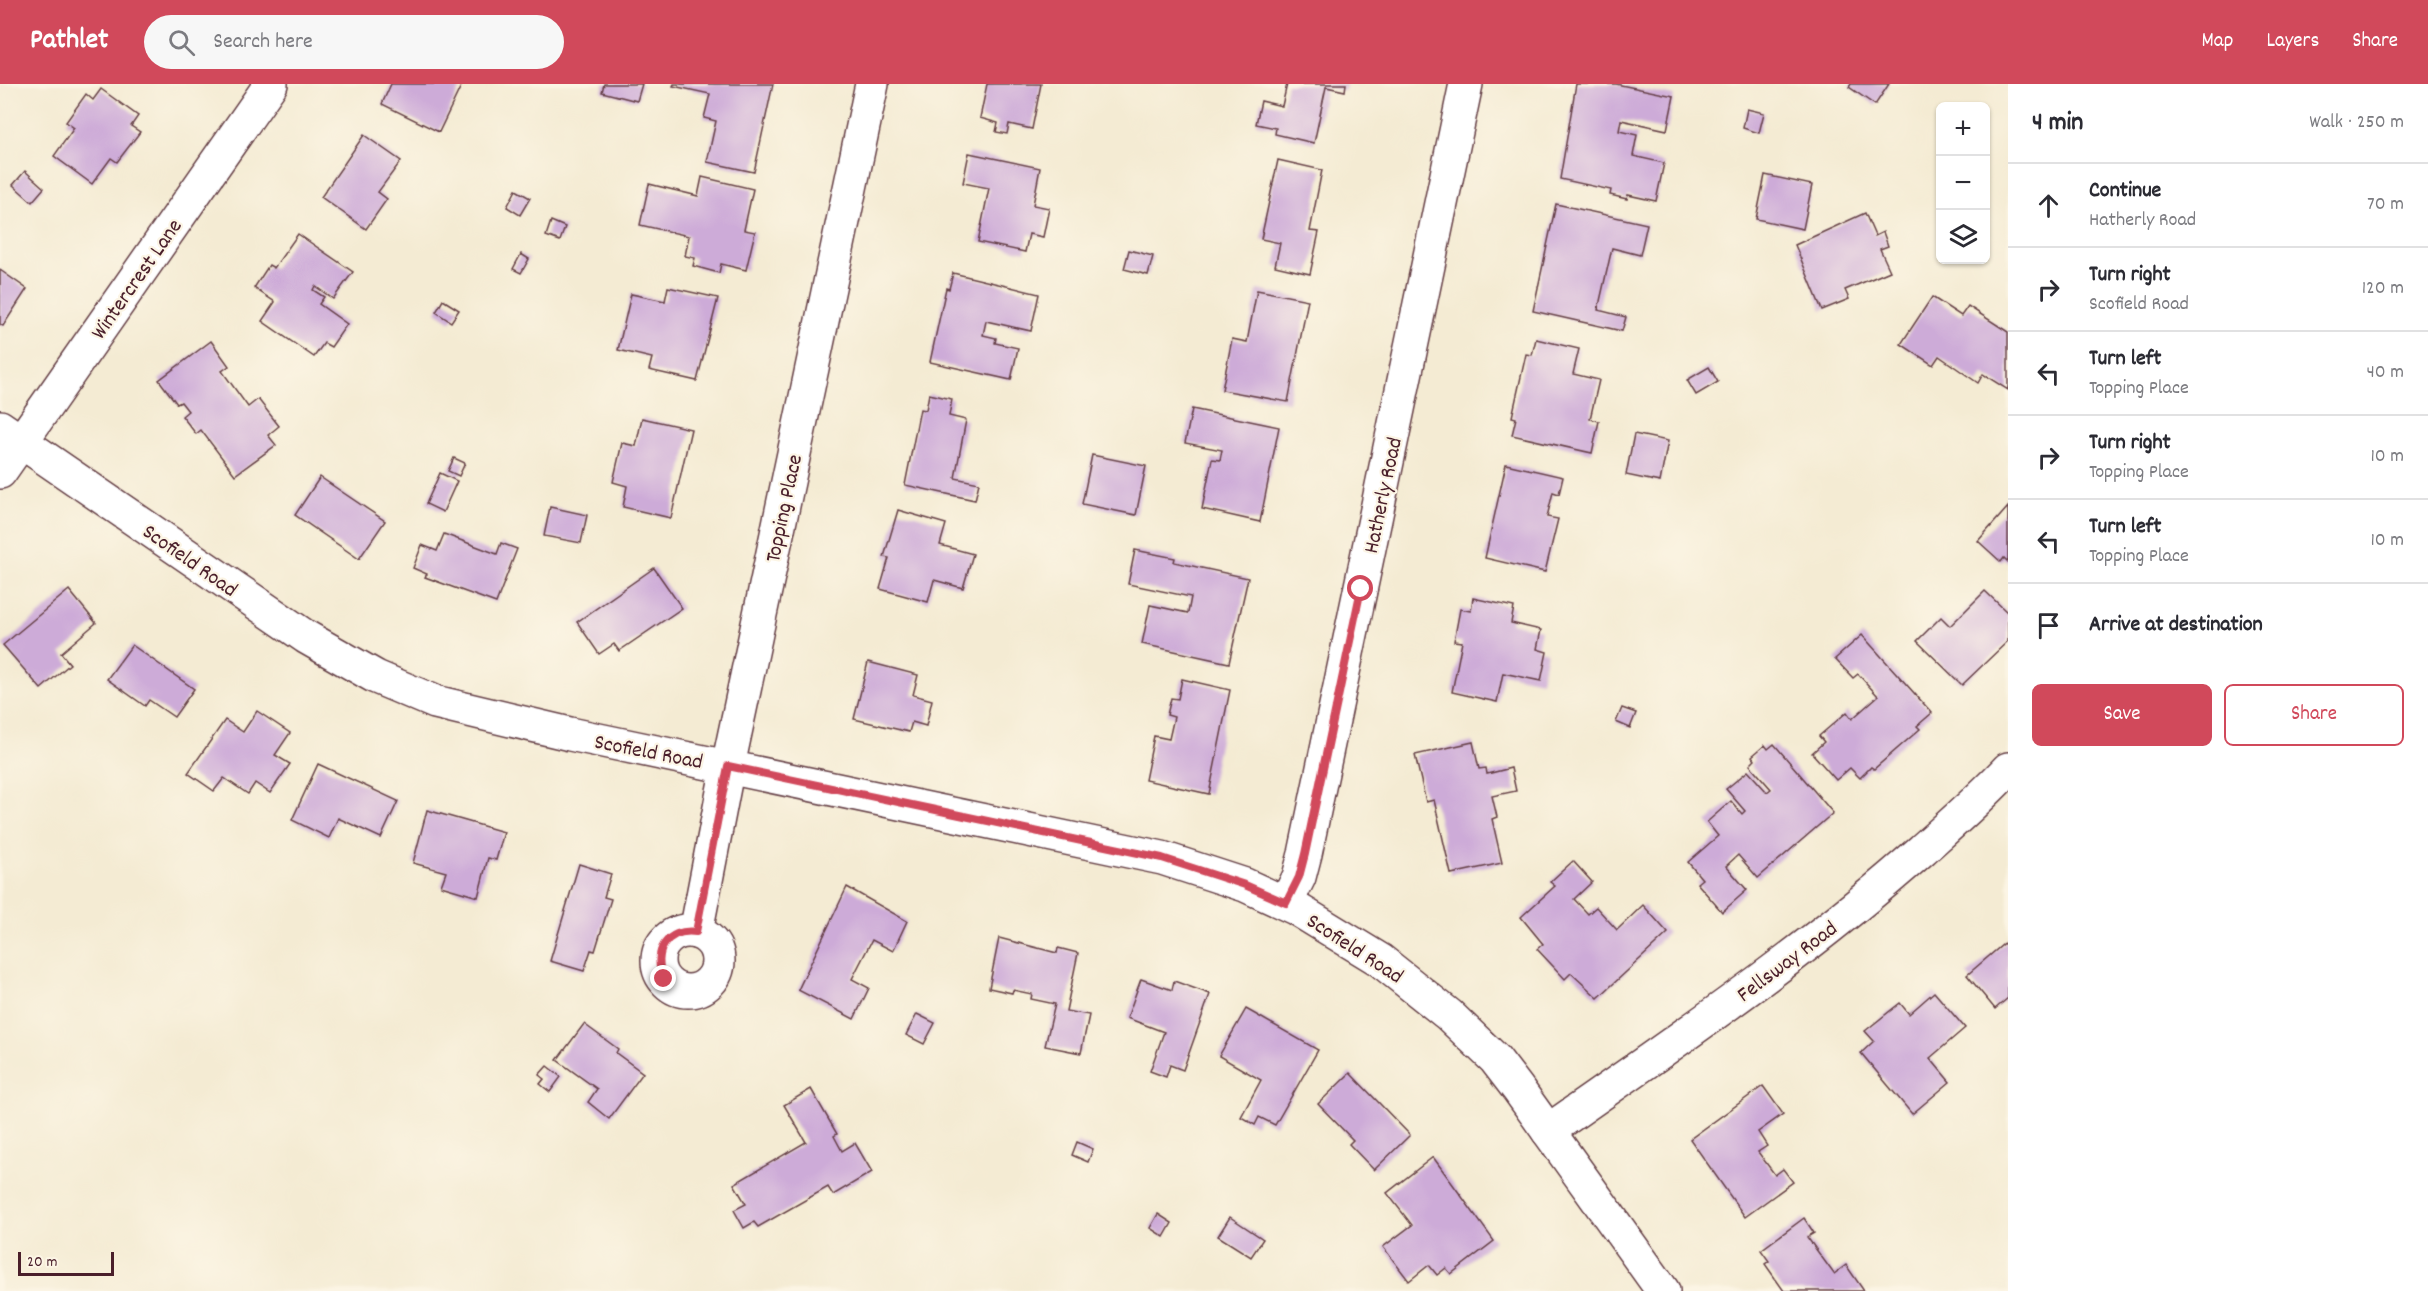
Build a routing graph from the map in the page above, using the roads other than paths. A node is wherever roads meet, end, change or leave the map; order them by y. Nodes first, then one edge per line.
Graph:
1 (271, 84) edge
2 (872, 84) edge
3 (1466, 84) edge
4 (10, 434) edge
5 (0, 472) edge
6 (728, 766) junction
7 (2008, 769) edge
8 (1286, 903) junction
9 (696, 932) dead end
10 (1548, 1131) junction
11 (1663, 1291) edge

1 - 4 street, Wintercrest Lane
2 - 6 street, Topping Place
3 - 8 street, Hatherly Road
4 - 5 street, Wintercrest Lane
4 - 6 street, Scofield Road
6 - 8 street, Scofield Road
6 - 9 street, Topping Place
7 - 10 street, Fellsway Road
8 - 10 street, Scofield Road
10 - 11 street, Scofield Road

